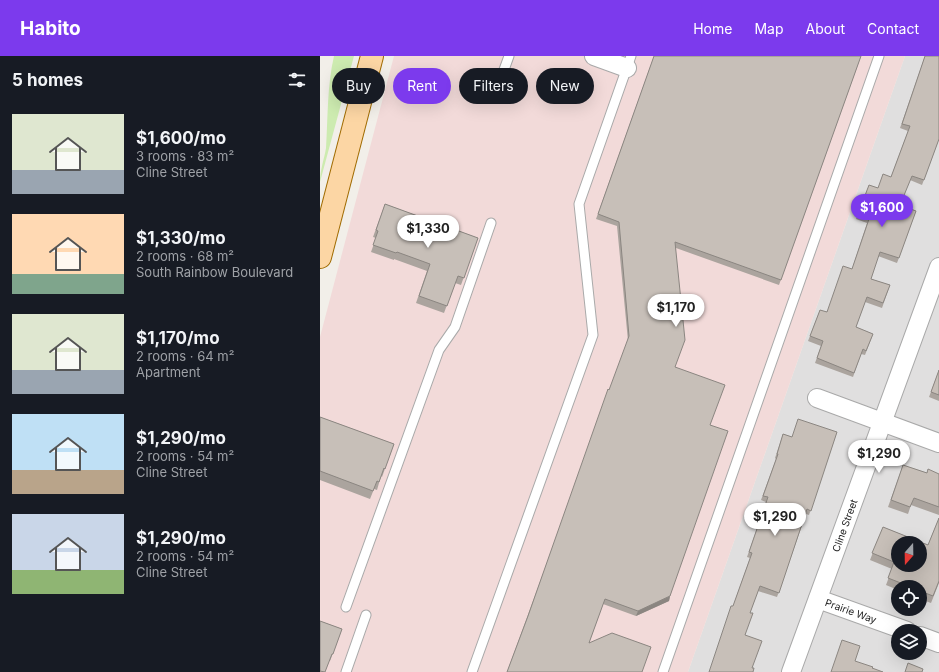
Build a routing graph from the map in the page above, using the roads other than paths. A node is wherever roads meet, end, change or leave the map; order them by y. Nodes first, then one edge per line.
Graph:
1 (372, 56) edge
2 (509, 56) edge
3 (594, 56) edge
4 (879, 56) edge
5 (629, 62) edge
6 (505, 68) edge
7 (491, 223) dead end
8 (320, 257) edge
9 (939, 267) edge
10 (817, 398) dead end
11 (882, 422) junction
12 (939, 443) edge
13 (818, 599) junction
14 (346, 607) dead end
15 (366, 615) dead end
16 (891, 625) edge
17 (927, 639) edge
18 (939, 643) edge
19 (346, 672) edge
20 (472, 672) edge
21 (663, 672) edge
22 (791, 672) edge

1 - 8 main road
2 - 6 lane
3 - 5 street
4 - 21 lane
5 - 20 lane
7 - 14 lane
9 - 11 street, Cline Street
10 - 11 street
11 - 12 street
11 - 13 street, Cline Street
13 - 16 street, Prairie Way
13 - 22 street, Cline Street
15 - 19 lane
17 - 18 street

